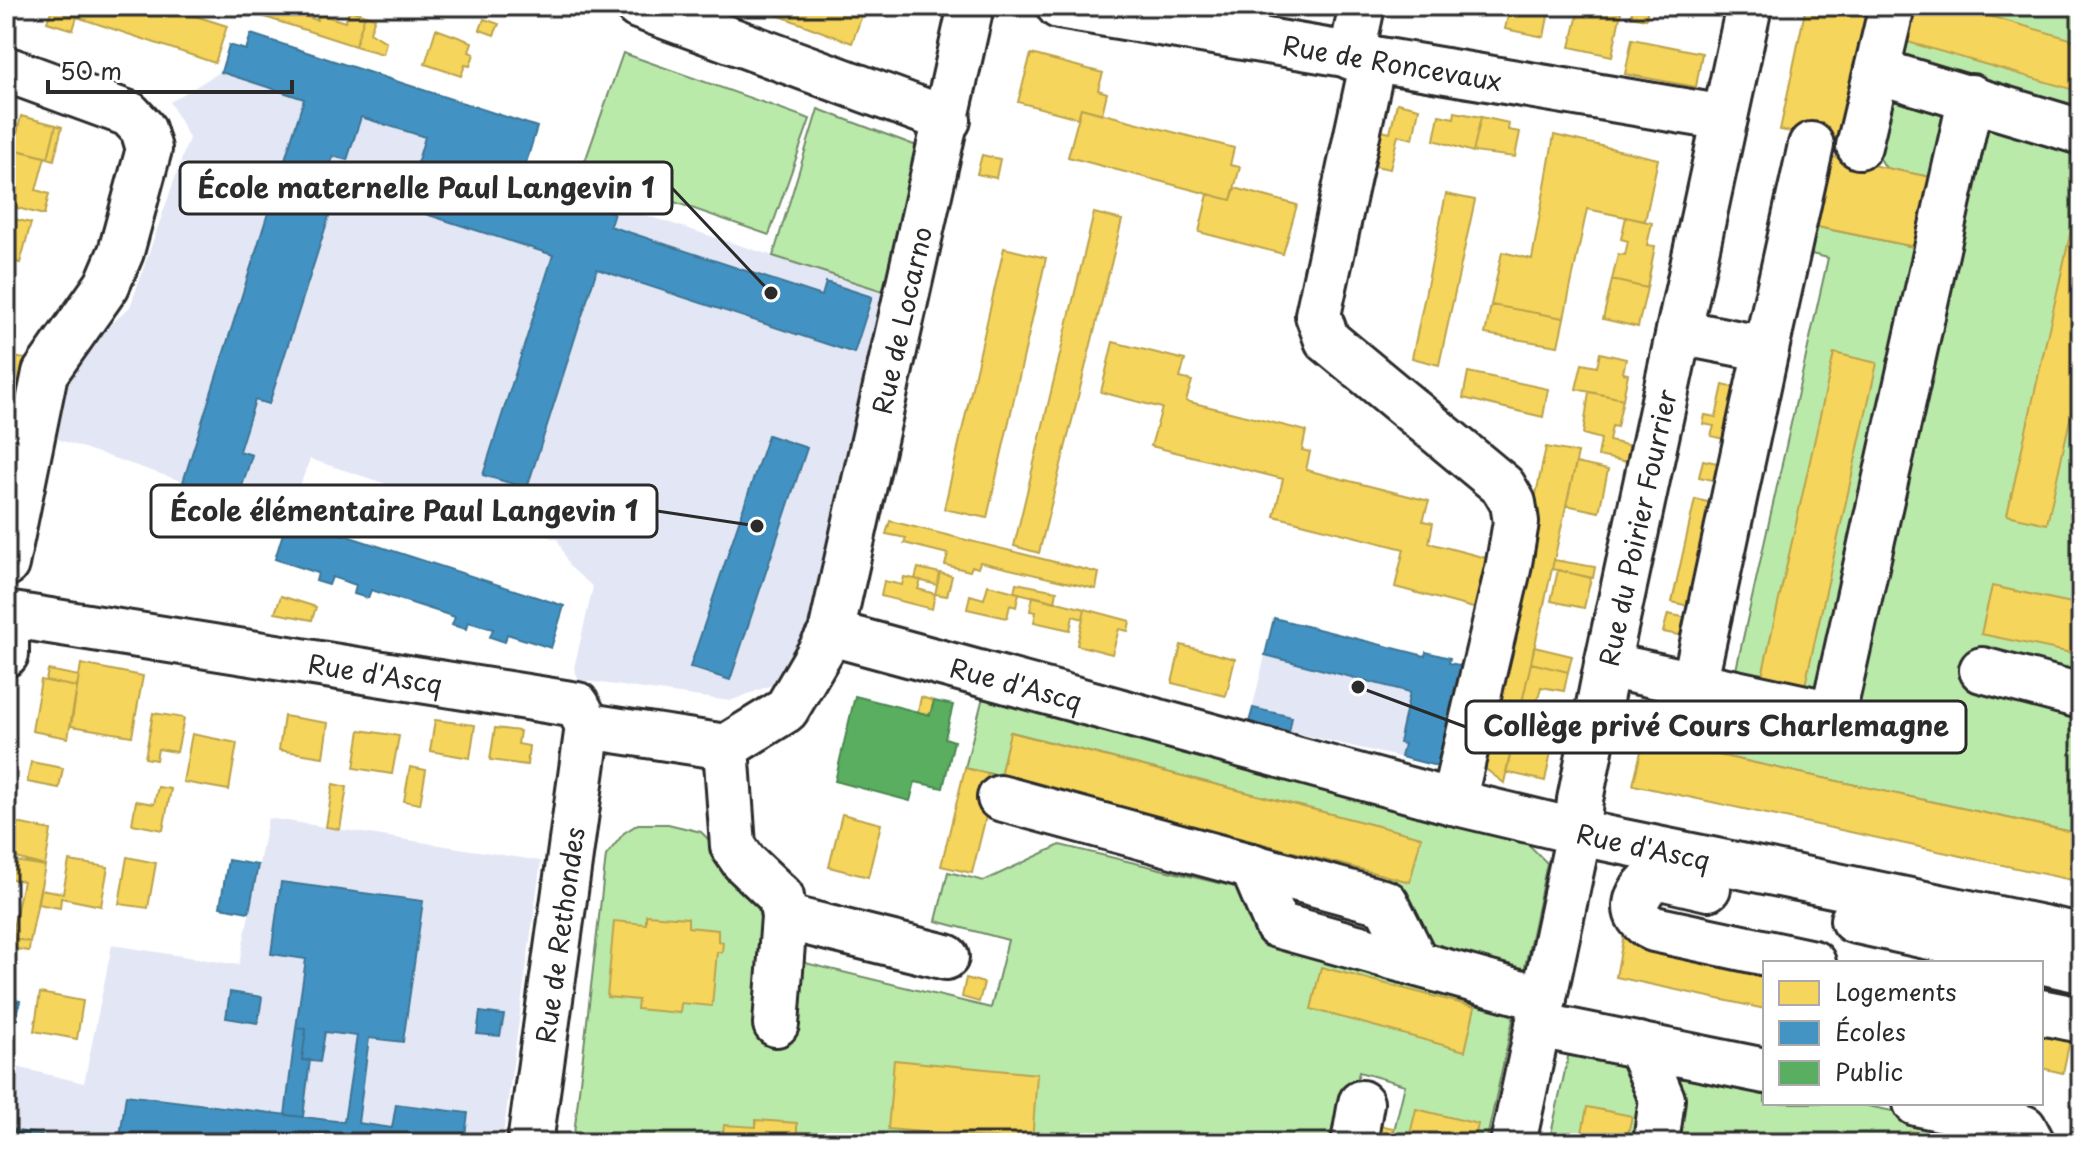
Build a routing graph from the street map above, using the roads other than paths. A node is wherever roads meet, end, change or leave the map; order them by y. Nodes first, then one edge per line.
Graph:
1 (638, 6) edge
2 (971, 6) edge
3 (1059, 6) edge
4 (1362, 6) edge
5 (1749, 6) edge
6 (1892, 6) edge
7 (1362, 59) junction
8 (6, 69) edge
9 (1877, 71) junction
10 (1971, 97) junction
11 (1725, 118) junction
12 (948, 120) junction
13 (2081, 132) edge
14 (1811, 145) dead end
15 (1859, 146) dead end
16 (1679, 332) junction
17 (1766, 349) junction
18 (6, 564) edge
19 (6, 614) edge
20 (6, 622) edge
21 (831, 633) junction
22 (6, 654) edge
23 (1607, 665) junction
24 (1982, 670) dead end
25 (1694, 685) junction
26 (2081, 696) edge
27 (588, 726) junction
28 (726, 747) junction
29 (1000, 798) dead end
30 (1453, 802) junction
31 (1578, 832) junction
32 (1659, 863) junction
33 (784, 917) junction
34 (2081, 936) edge
35 (946, 957) dead end
36 (1804, 961) edge
37 (2081, 970) edge
38 (1541, 1012) junction
39 (2043, 1012) edge
40 (2081, 1020) edge
41 (776, 1024) dead end
42 (1639, 1045) junction
43 (1763, 1071) edge
44 (1925, 1105) edge
45 (530, 1143) edge
46 (1513, 1143) edge
47 (1656, 1143) edge
48 (2032, 1143) edge

1 - 12 street
2 - 12 street, Rue de Locarno
3 - 7 street, Rue de Roncevaux
4 - 7 street
5 - 11 street, Rue du Poirier Fourrier
6 - 9 street
7 - 11 street, Rue de Roncevaux
7 - 30 street
8 - 18 street
9 - 10 street
9 - 15 street
10 - 13 street
10 - 25 street
11 - 16 street, Rue du Poirier Fourrier
12 - 21 street, Rue de Locarno
14 - 17 street
16 - 17 street
16 - 23 street, Rue du Poirier Fourrier
17 - 25 street
19 - 27 street, Rue d'Ascq
20 - 22 street
21 - 28 street
21 - 30 street, Rue d'Ascq
23 - 25 street
23 - 31 street, Rue du Poirier Fourrier
24 - 26 street
27 - 28 street
27 - 45 street, Rue de Rethondes
28 - 33 street
29 - 38 street
30 - 31 street, Rue d'Ascq
31 - 32 street, Rue d'Ascq
31 - 38 street, Rue du Poirier Fourrier
32 - 34 street, Rue d'Ascq
32 - 36 street
32 - 37 street
33 - 35 street
33 - 41 street
38 - 42 street
38 - 46 street, Rue du Poirier Fourrier
39 - 40 street
42 - 43 street
42 - 47 street
44 - 48 street

